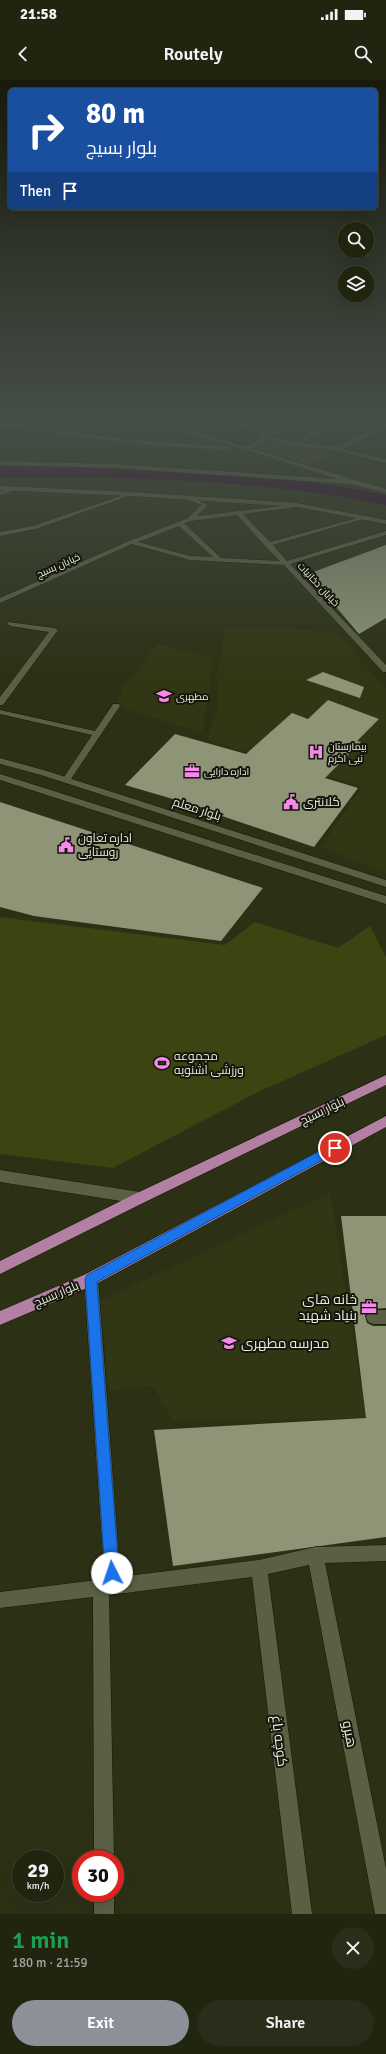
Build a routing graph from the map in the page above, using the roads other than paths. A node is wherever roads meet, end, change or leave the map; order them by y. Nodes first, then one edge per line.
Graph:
1 (107, 503) edge
2 (199, 503) edge
3 (260, 503) edge
4 (297, 505) junction
5 (238, 512) junction
6 (190, 518) junction
7 (363, 518) junction
8 (386, 522) edge
9 (180, 523) junction
10 (386, 533) edge
11 (0, 534) edge
12 (131, 542) junction
13 (267, 545) junction
14 (220, 560) junction
15 (286, 563) junction
16 (0, 601) edge
17 (11, 624) dead end
18 (386, 670) edge
19 (0, 703) edge
20 (116, 706) dead end
21 (0, 712) edge
22 (98, 734) junction
23 (0, 761) edge
24 (0, 777) edge
25 (66, 780) junction
26 (386, 884) edge
27 (386, 900) edge
28 (386, 1080) edge
29 (386, 1121) edge
30 (0, 1176) edge
31 (140, 1198) junction
32 (0, 1268) edge
33 (91, 1279) junction
34 (0, 1318) edge
35 (386, 1553) edge
36 (315, 1555) junction
37 (259, 1568) junction
38 (101, 1588) junction
39 (0, 1600) edge
40 (104, 1850) edge
41 (104, 1902) edge
42 (104, 1914) edge
43 (302, 1914) edge
44 (385, 1914) edge

1 - 11 street
2 - 6 street
3 - 4 street
4 - 5 street
4 - 7 street
5 - 6 street
5 - 13 street, خیابان دخانیات
6 - 9 street, خیابان بسبچ
7 - 8 street
7 - 13 street
9 - 12 street, خیابان بسبچ
9 - 14 street
10 - 15 street
12 - 14 street
12 - 16 street, خیابان بسبچ
13 - 15 street, خیابان دخانیات
14 - 15 street
15 - 18 street, خیابان دخانیات
17 - 19 street
20 - 22 street
21 - 22 street
22 - 25 street
23 - 25 street, بلوار معلم
24 - 27 street
25 - 26 street, بلوار معلم
28 - 31 main road, بلوار بسیج
29 - 33 main road, بلوار بسیج
30 - 31 street
31 - 32 main road, بلوار بسیج
33 - 34 main road, بلوار بسیج
33 - 38 street
35 - 36 street
36 - 37 street
36 - 44 street, هیرو
37 - 38 street
37 - 43 street, کوچه باغ
38 - 39 street
38 - 40 street
41 - 42 street

